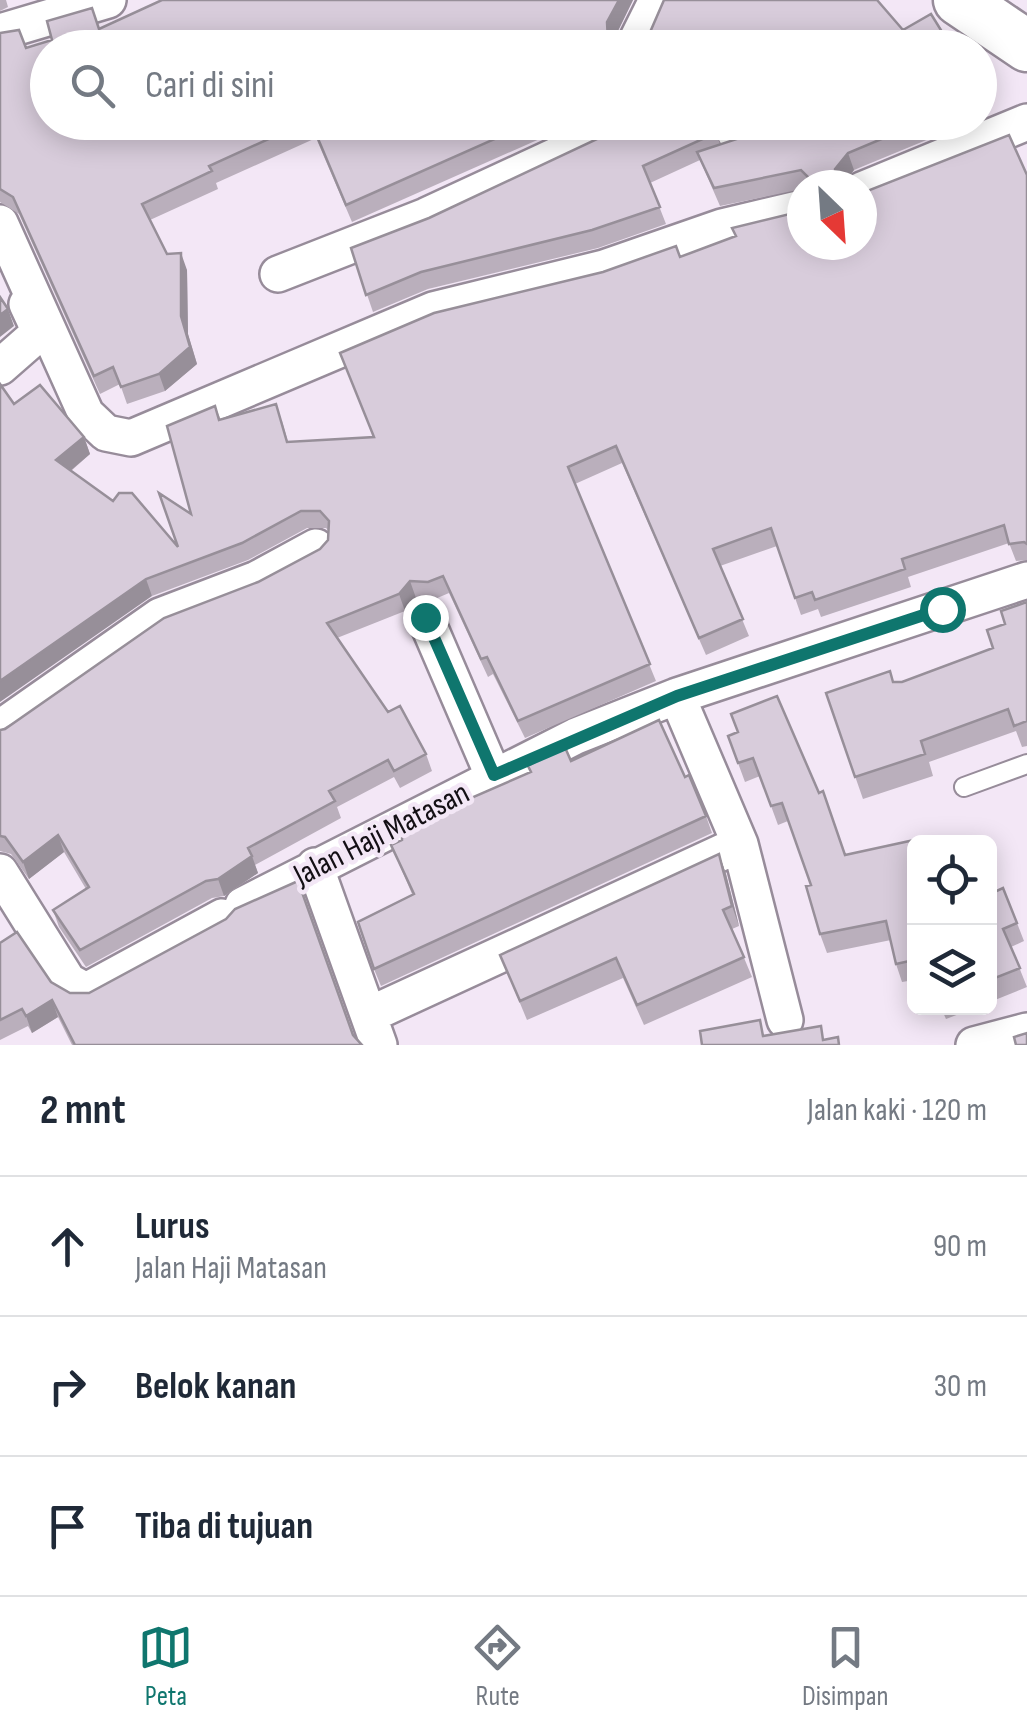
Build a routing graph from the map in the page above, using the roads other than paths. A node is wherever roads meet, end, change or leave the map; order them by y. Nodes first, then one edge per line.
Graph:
1 (108, 0) edge
2 (657, 0) edge
3 (960, 0) edge
4 (642, 30) edge
5 (0, 32) edge
6 (1027, 46) edge
7 (1027, 122) edge
8 (997, 134) edge
9 (589, 140) edge
10 (983, 140) edge
11 (877, 184) edge
12 (787, 212) edge
13 (0, 223) edge
14 (0, 248) edge
15 (278, 274) dead end
16 (0, 367) edge
17 (316, 547) edge
18 (1027, 580) edge
19 (425, 617) dead end
20 (677, 696) junction
21 (0, 728) edge
22 (1027, 764) edge
23 (494, 775) junction
24 (964, 787) dead end
25 (740, 844) junction
26 (315, 866) junction
27 (0, 872) edge
28 (785, 1020) dead end
29 (374, 1030) edge
30 (1027, 1031) edge
31 (974, 1045) edge

1 - 5 street
2 - 4 street
3 - 6 main road
7 - 8 street
9 - 15 street
10 - 11 street
12 - 13 street
14 - 16 street
17 - 21 street
18 - 20 street, Jalan Haji Matasan
19 - 23 street
20 - 23 street, Jalan Haji Matasan
20 - 25 street
22 - 24 lane
23 - 26 street, Jalan Haji Matasan
25 - 28 street
25 - 29 street
26 - 27 street, Jalan Haji Matasan
26 - 29 street
30 - 31 street

